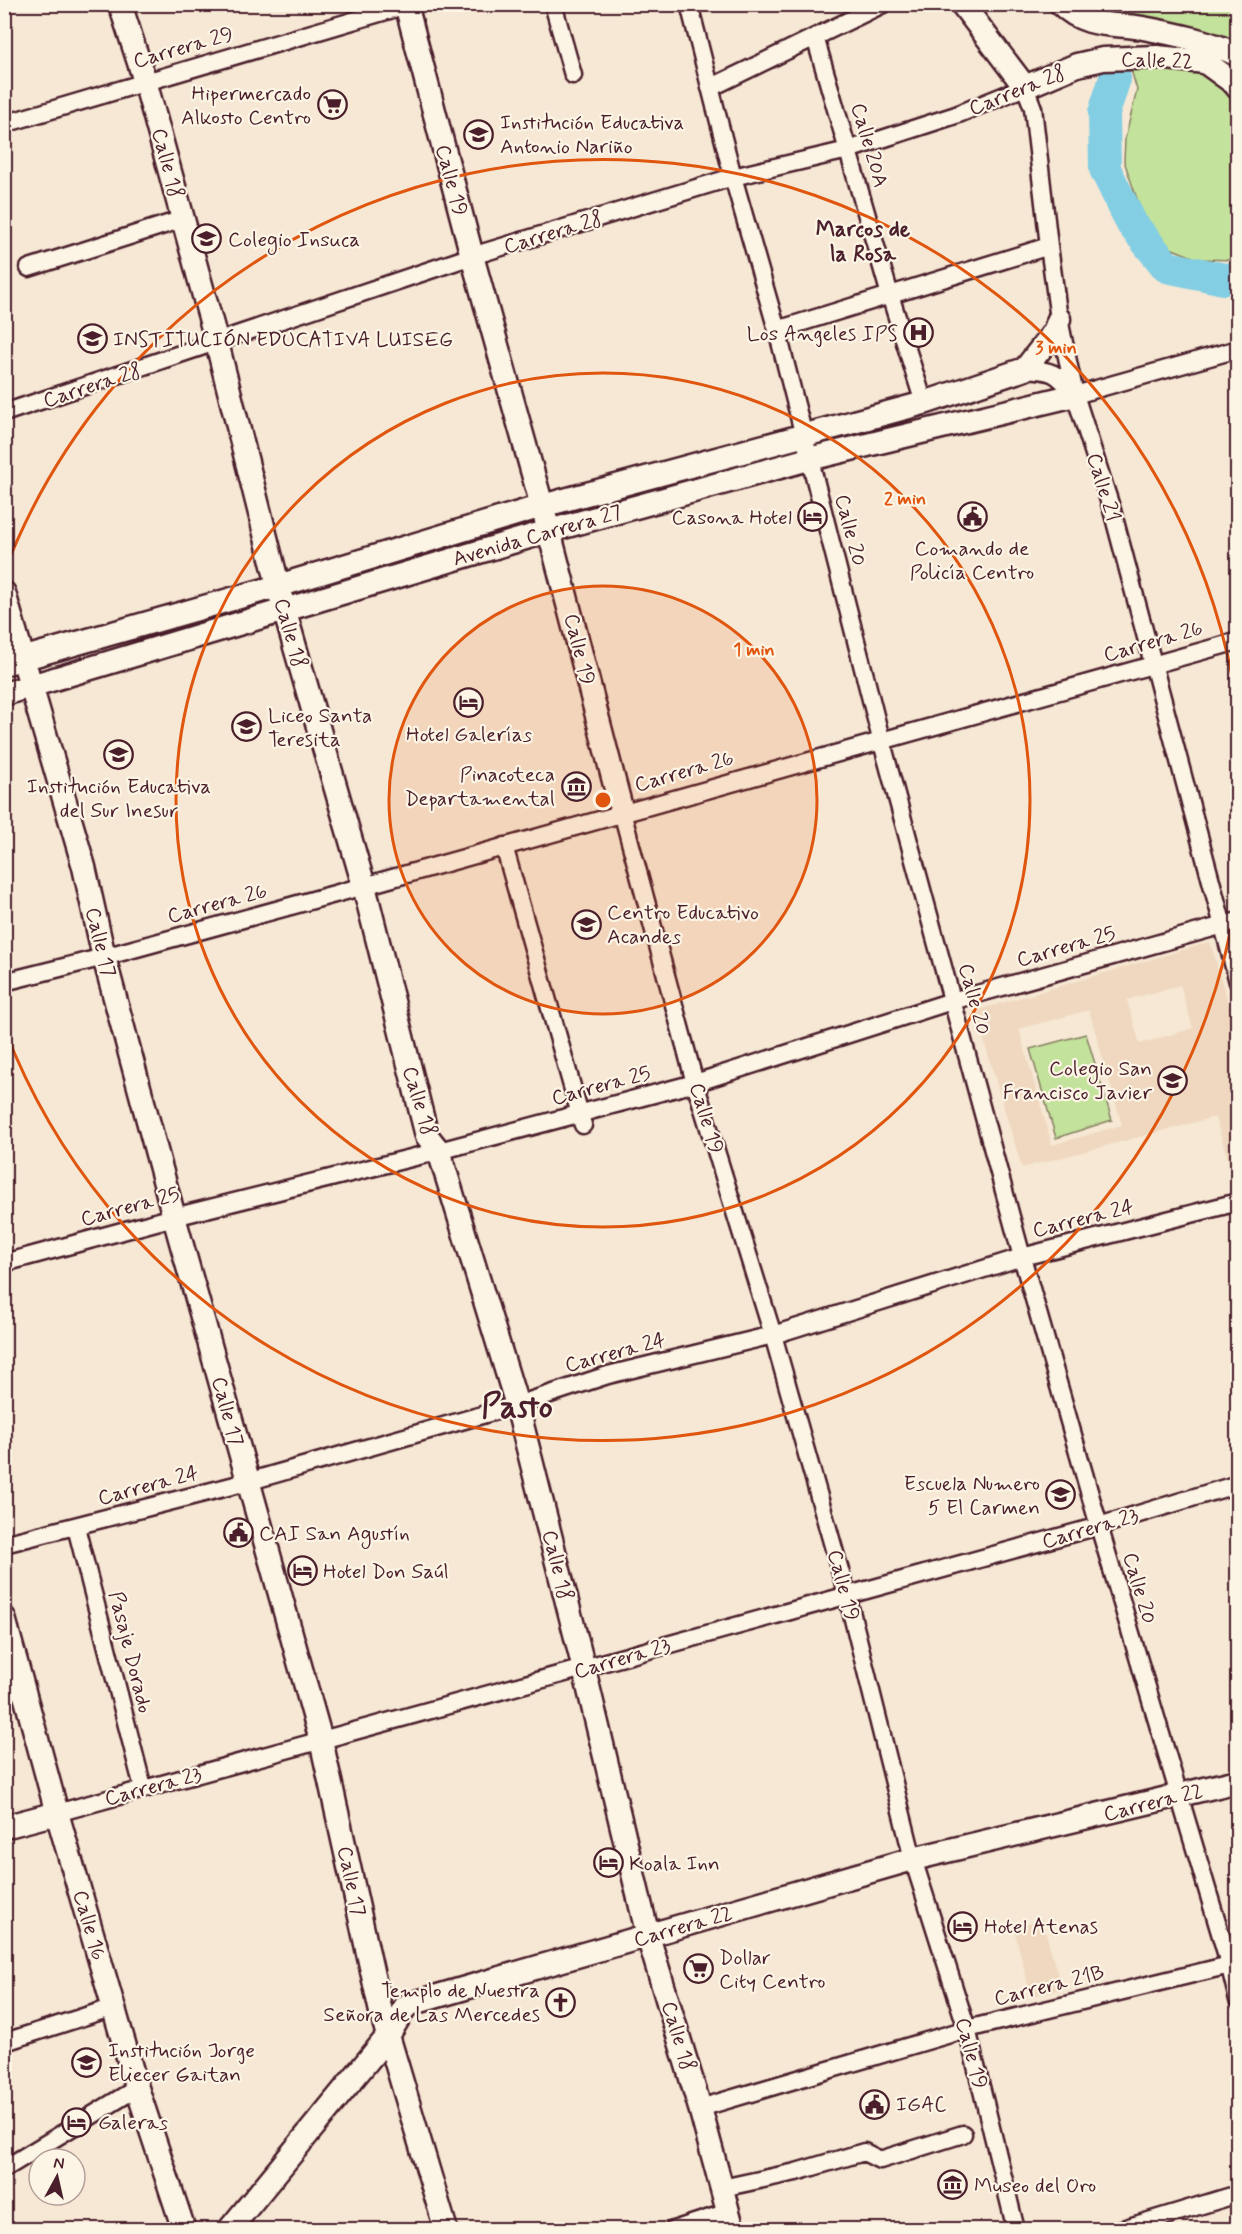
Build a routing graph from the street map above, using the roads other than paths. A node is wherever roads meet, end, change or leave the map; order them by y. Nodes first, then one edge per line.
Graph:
1 (120, 4) edge
2 (553, 4) edge
3 (689, 4) edge
4 (883, 4) edge
5 (962, 4) edge
6 (1060, 4) edge
7 (407, 5) edge
8 (815, 37) junction
9 (1238, 55) edge
10 (1103, 58) joint
11 (573, 75) dead end
12 (146, 81) junction
13 (1025, 87) junction
14 (710, 88) junction
15 (1238, 88) edge
16 (4, 124) edge
17 (848, 150) junction
18 (733, 177) junction
19 (183, 219) junction
20 (1048, 246) junction
21 (472, 256) junction
22 (29, 268) dead end
23 (890, 296) junction
24 (1059, 319) junction
25 (777, 330) junction
26 (217, 344) junction
27 (1238, 349) edge
28 (1025, 369) junction
29 (1075, 395) junction
30 (924, 403) junction
31 (4, 413) edge
32 (802, 436) junction
33 (809, 459) junction
34 (542, 506) junction
35 (549, 531) junction
36 (278, 586) junction
37 (4, 593) edge
38 (284, 609) junction
39 (1238, 641) edge
40 (14, 662) edge
41 (1155, 665) junction
42 (30, 687) junction
43 (4, 694) edge
44 (881, 740) junction
45 (622, 812) junction
46 (504, 846) junction
47 (364, 886) junction
48 (1230, 923) edge
49 (104, 957) junction
50 (4, 982) edge
51 (1238, 982) edge
52 (952, 1001) junction
53 (695, 1083) junction
54 (582, 1120) junction
55 (439, 1152) junction
56 (1238, 1202) edge
57 (174, 1217) junction
58 (1022, 1257) junction
59 (4, 1263) edge
60 (773, 1335) junction
61 (516, 1405) junction
62 (247, 1482) junction
63 (1238, 1484) edge
64 (1099, 1526) junction
65 (76, 1527) junction
66 (4, 1544) edge
67 (847, 1595) junction
68 (4, 1618) edge
69 (584, 1669) junction
70 (321, 1740) junction
71 (1238, 1781) edge
72 (143, 1788) junction
73 (1178, 1796) junction
74 (57, 1813) junction
75 (4, 1827) edge
76 (913, 1859) junction
77 (648, 1936) junction
78 (1233, 1963) edge
79 (1238, 2000) edge
80 (114, 2007) junction
81 (967, 2029) junction
82 (388, 2036) junction
83 (5, 2042) edge
84 (137, 2088) junction
85 (700, 2108) junction
86 (963, 2133) dead end
87 (4, 2169) edge
88 (722, 2188) junction
89 (1238, 2194) edge
90 (730, 2221) edge
91 (184, 2229) edge
92 (229, 2229) edge
93 (446, 2229) edge
94 (674, 2229) edge
95 (1016, 2229) edge
96 (1119, 2229) edge

1 - 12 street, Calle 18
2 - 11 street
3 - 14 street, Calle 20
4 - 8 street
5 - 13 street, Calle 21
6 - 9 street
7 - 12 street, Carrera 29
7 - 21 street, Calle 19
8 - 14 street
8 - 17 street, Calle 20A
10 - 13 street, Carrera 28
10 - 15 street, Calle 22
12 - 16 street, Carrera 29
12 - 19 street, Calle 18
13 - 17 street, Carrera 28
13 - 20 street, Calle 21
14 - 18 street, Calle 20
17 - 18 street, Carrera 28
17 - 23 street, Calle 20A
18 - 21 street, Carrera 28
18 - 25 street, Calle 20
19 - 22 street
19 - 26 street, Calle 18
20 - 23 street
20 - 24 street, Calle 21
21 - 26 street, Carrera 28
21 - 34 street, Calle 19
23 - 25 street
23 - 30 street, Calle 20A
24 - 28 street
24 - 29 street, Calle 21
25 - 32 street, Calle 20
26 - 31 street, Carrera 28
26 - 36 street, Calle 18
27 - 29 street, Avenida Carrera 27
28 - 29 street, Avenida Carrera 27
28 - 30 street, Avenida Carrera 27
29 - 33 street, Avenida Carrera 27
29 - 41 street, Calle 21
30 - 32 street, Avenida Carrera 27
32 - 33 street, Calle 20
32 - 34 street, Avenida Carrera 27
33 - 35 street, Avenida Carrera 27
33 - 44 street, Calle 20
34 - 35 street, Calle 19
34 - 36 street, Avenida Carrera 27
35 - 38 street, Avenida Carrera 27
35 - 45 street, Calle 19
36 - 38 street, Calle 18
36 - 40 street, Avenida Carrera 27
37 - 40 street, Calle 17
38 - 42 street, Avenida Carrera 27
38 - 47 street, Calle 18
39 - 41 street, Carrera 26
40 - 42 street, Calle 17
41 - 44 street, Carrera 26
41 - 48 street, Calle 21
42 - 43 street, Avenida Carrera 27
42 - 49 street, Calle 17
44 - 45 street, Carrera 26
44 - 52 street, Calle 20
45 - 46 street, Carrera 26
45 - 53 street, Calle 19
46 - 47 street, Carrera 26
46 - 54 street
47 - 49 street, Carrera 26
47 - 55 street, Calle 18
48 - 51 street, Calle 21
48 - 52 street, Carrera 25
49 - 50 street, Carrera 26
49 - 57 street, Calle 17
52 - 53 street, Carrera 25
52 - 58 street, Calle 20
53 - 54 street, Carrera 25
53 - 60 street, Calle 19
54 - 55 street, Carrera 25
55 - 57 street, Carrera 25
55 - 61 street, Calle 18
56 - 58 street, Carrera 24
57 - 59 street, Carrera 25
57 - 62 street, Calle 17
58 - 60 street, Carrera 24
58 - 64 street, Calle 20
60 - 61 street, Carrera 24
60 - 67 street, Calle 19
61 - 62 street, Carrera 24
61 - 69 street, Calle 18
62 - 65 street, Carrera 24
62 - 70 street, Calle 17
63 - 64 street, Carrera 23
64 - 67 street, Carrera 23
64 - 73 street, Calle 20
65 - 66 street, Carrera 24
65 - 72 street, Pasaje Dorado
67 - 69 street, Carrera 23
67 - 76 street, Calle 19
68 - 74 street, Calle 16
69 - 70 street, Carrera 23
69 - 77 street, Calle 18
70 - 72 street, Carrera 23
70 - 82 street, Calle 17
71 - 73 street, Carrera 22
72 - 74 street, Carrera 23
73 - 76 street, Carrera 22
73 - 78 street, Calle 20
74 - 75 street, Carrera 23
74 - 80 street, Calle 16
76 - 77 street, Carrera 22
76 - 81 street, Calle 19
77 - 82 street, Carrera 22
77 - 85 street, Calle 18
78 - 79 street, Calle 20
78 - 81 street, Carrera 21B
80 - 83 street
80 - 84 street, Calle 16
81 - 85 street, Carrera 21B
81 - 95 street, Calle 19
82 - 92 street, Carrera 22
82 - 93 street, Calle 17
84 - 87 street
84 - 91 street, Calle 16
85 - 88 street, Calle 18
86 - 88 street
88 - 90 street, Calle 18
89 - 96 street
90 - 94 street

